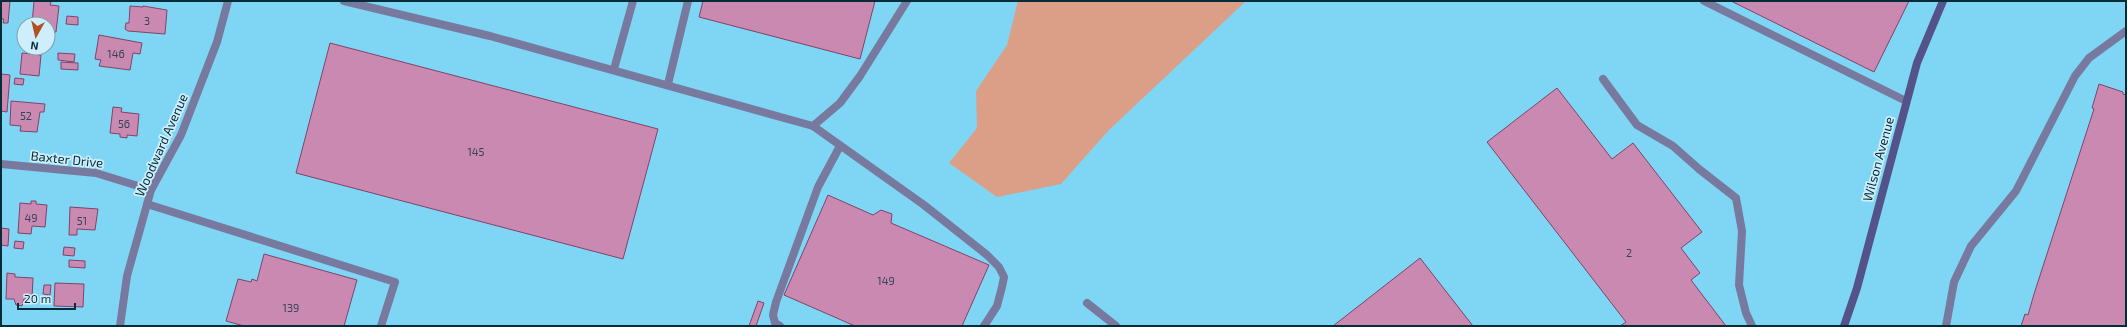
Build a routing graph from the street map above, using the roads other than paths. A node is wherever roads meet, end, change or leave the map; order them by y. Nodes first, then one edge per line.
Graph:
1 (228, 1) edge
2 (344, 1) edge
3 (633, 1) edge
4 (688, 1) edge
5 (907, 1) edge
6 (1704, 1) edge
7 (1943, 1) edge
8 (2126, 31) edge
9 (614, 70) junction
10 (1603, 79) dead end
11 (668, 84) junction
12 (1906, 102) junction
13 (813, 126) junction
14 (840, 146) junction
15 (1, 164) edge
16 (151, 190) junction
17 (147, 204) junction
18 (1087, 304) dead end
19 (120, 326) edge
20 (381, 326) edge
21 (780, 326) edge
22 (984, 326) edge
23 (1116, 326) edge
24 (1752, 326) edge
25 (1844, 326) edge
26 (1946, 326) edge

1 - 16 street, Woodward Avenue
2 - 9 street
3 - 9 street
4 - 11 street
5 - 13 street
6 - 12 street
7 - 12 main road, Wilson Avenue
8 - 26 street
9 - 11 street
10 - 24 street
11 - 13 street
12 - 25 main road, Wilson Avenue
13 - 14 street
14 - 21 street
14 - 22 street
15 - 16 street, Baxter Drive
16 - 17 street, Woodward Avenue
17 - 19 street, Woodward Avenue
17 - 20 street
18 - 23 street

